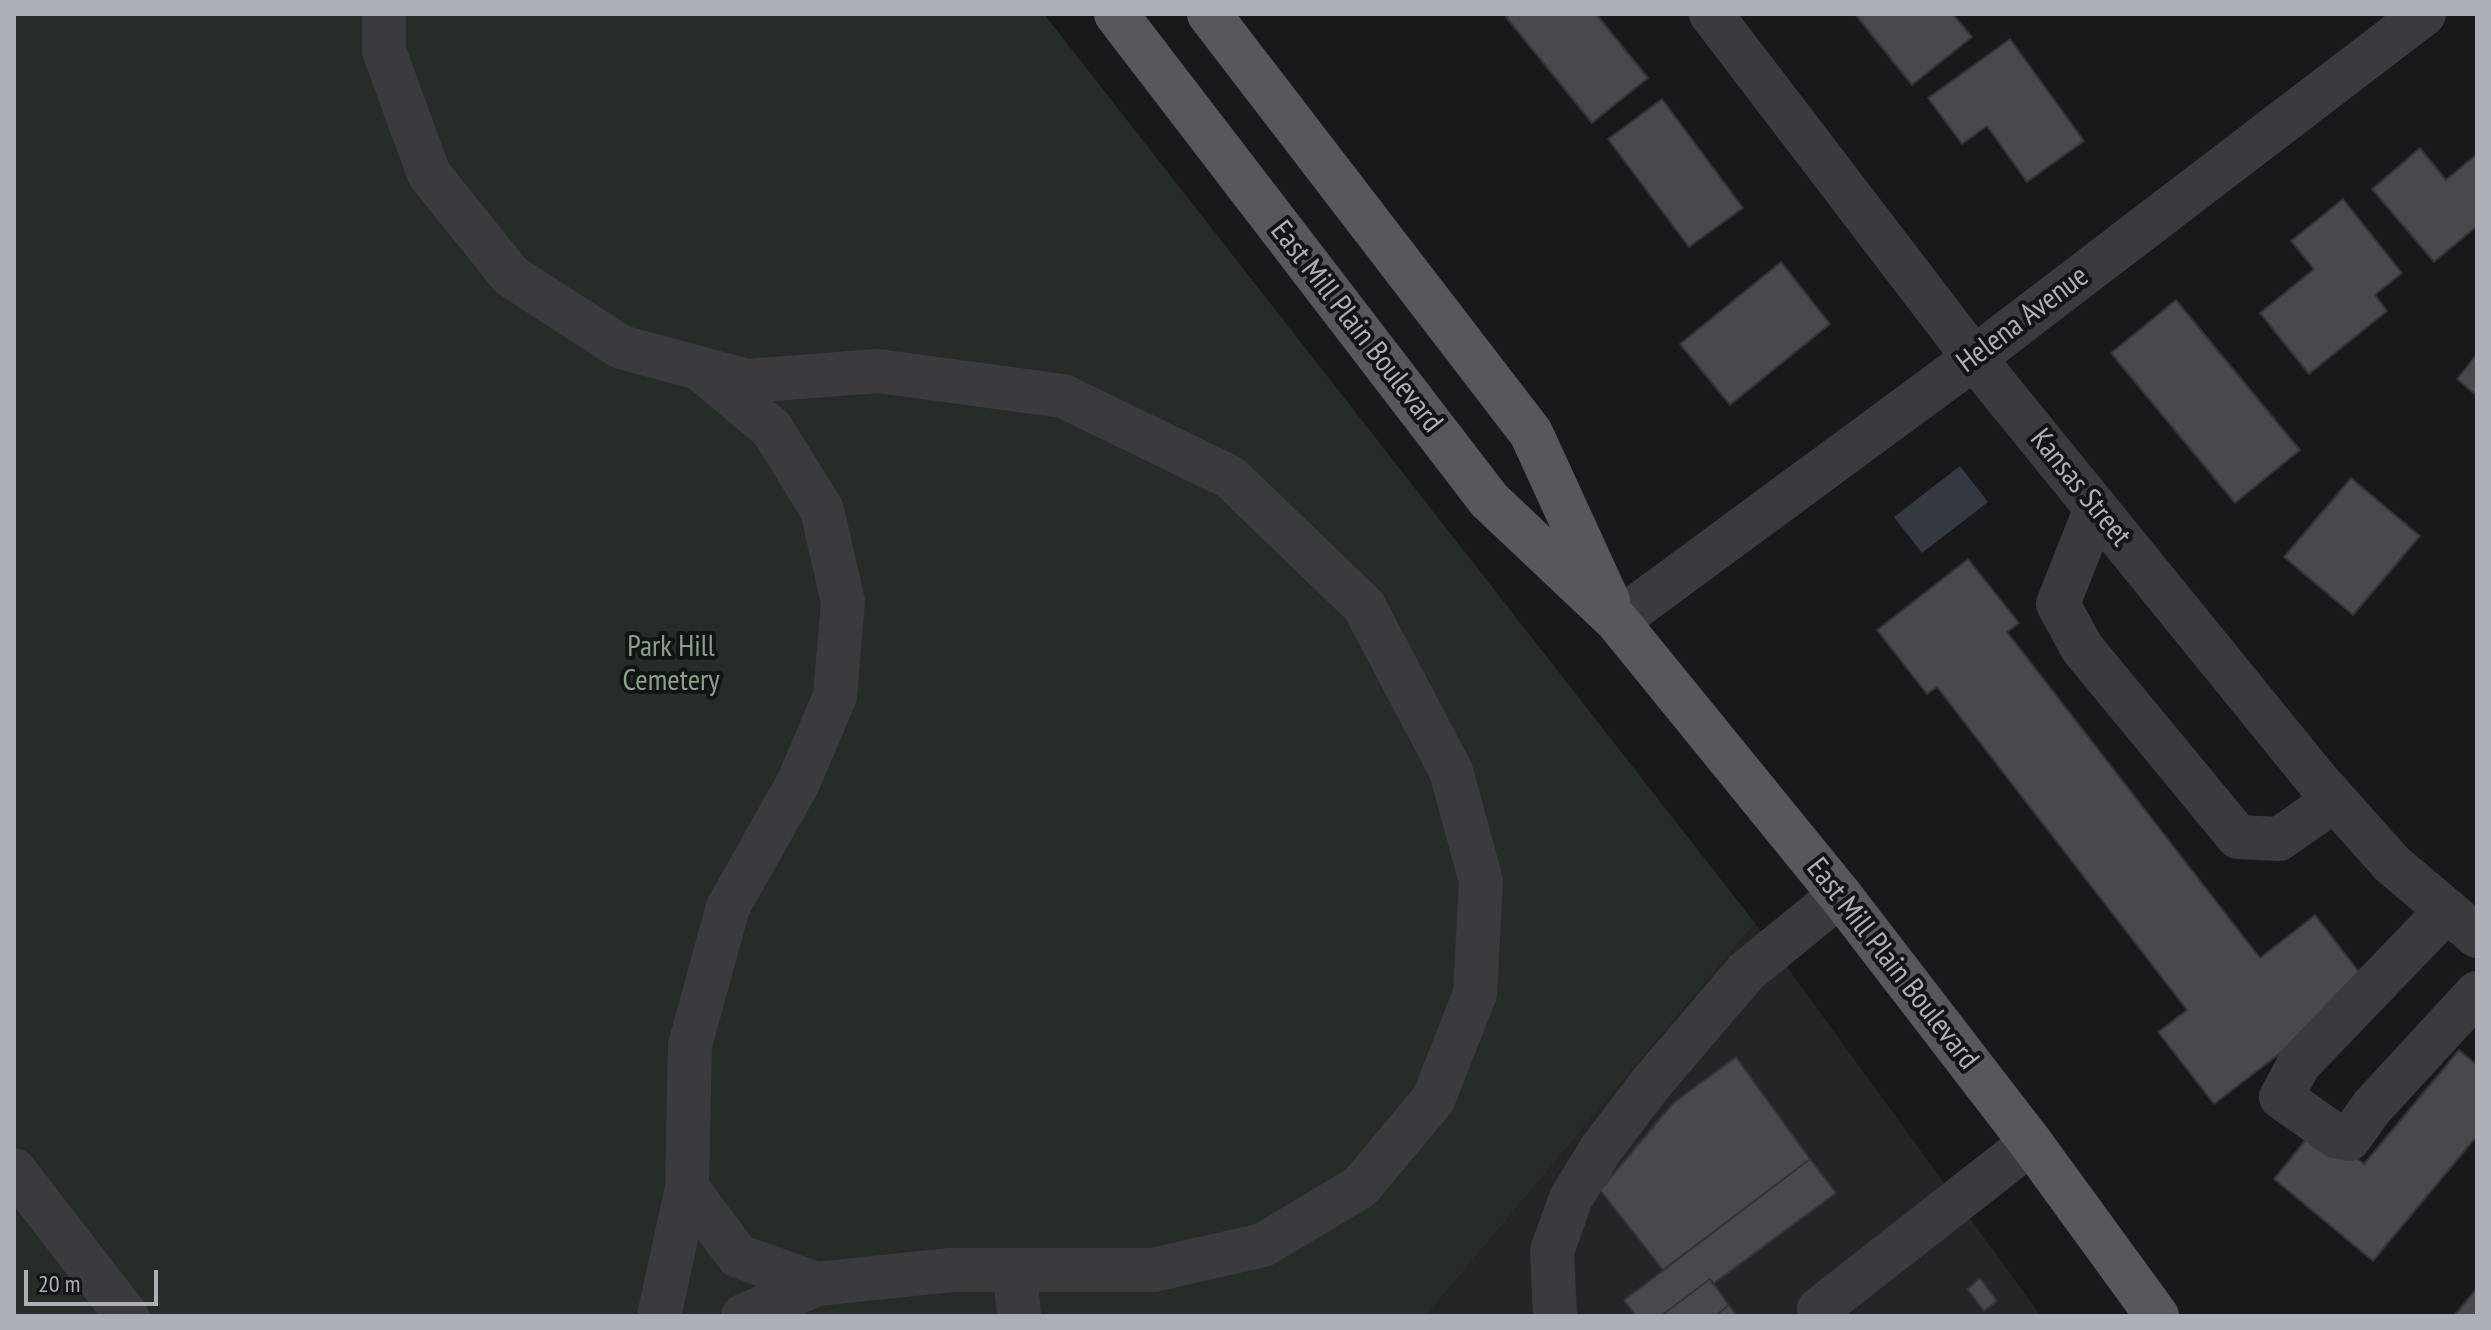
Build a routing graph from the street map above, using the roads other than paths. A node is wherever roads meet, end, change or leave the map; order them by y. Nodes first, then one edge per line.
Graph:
1 (384, 14) edge
2 (1116, 14) edge
3 (1209, 14) edge
4 (1711, 14) edge
5 (2424, 14) edge
6 (1974, 358) junction
7 (700, 368) junction
8 (2096, 508) junction
9 (1617, 621) junction
10 (2335, 800) junction
11 (1840, 895) junction
12 (2462, 923) edge
13 (2477, 993) edge
14 (2031, 1143) junction
15 (14, 1170) edge
16 (687, 1188) junction
17 (1015, 1270) junction
18 (817, 1284) junction
19 (127, 1316) edge
20 (659, 1316) edge
21 (743, 1316) edge
22 (1019, 1316) edge
23 (1555, 1316) edge
24 (1824, 1316) edge
25 (2157, 1316) edge

1 - 7 street
2 - 9 main road, East Mill Plain Boulevard
3 - 9 main road, East Mill Plain Boulevard
4 - 6 street, Kansas Street
5 - 6 street, Helena Avenue
6 - 8 street, Kansas Street
6 - 9 street, Helena Avenue
7 - 16 street
7 - 17 street
8 - 10 street, Kansas Street
8 - 10 street
9 - 11 main road, East Mill Plain Boulevard
10 - 12 street, Kansas Street
11 - 14 main road, East Mill Plain Boulevard
11 - 23 street
12 - 13 street
14 - 24 street
14 - 25 main road, East Mill Plain Boulevard
15 - 19 street
16 - 18 street
16 - 20 street
17 - 18 street
17 - 22 street
18 - 21 street

